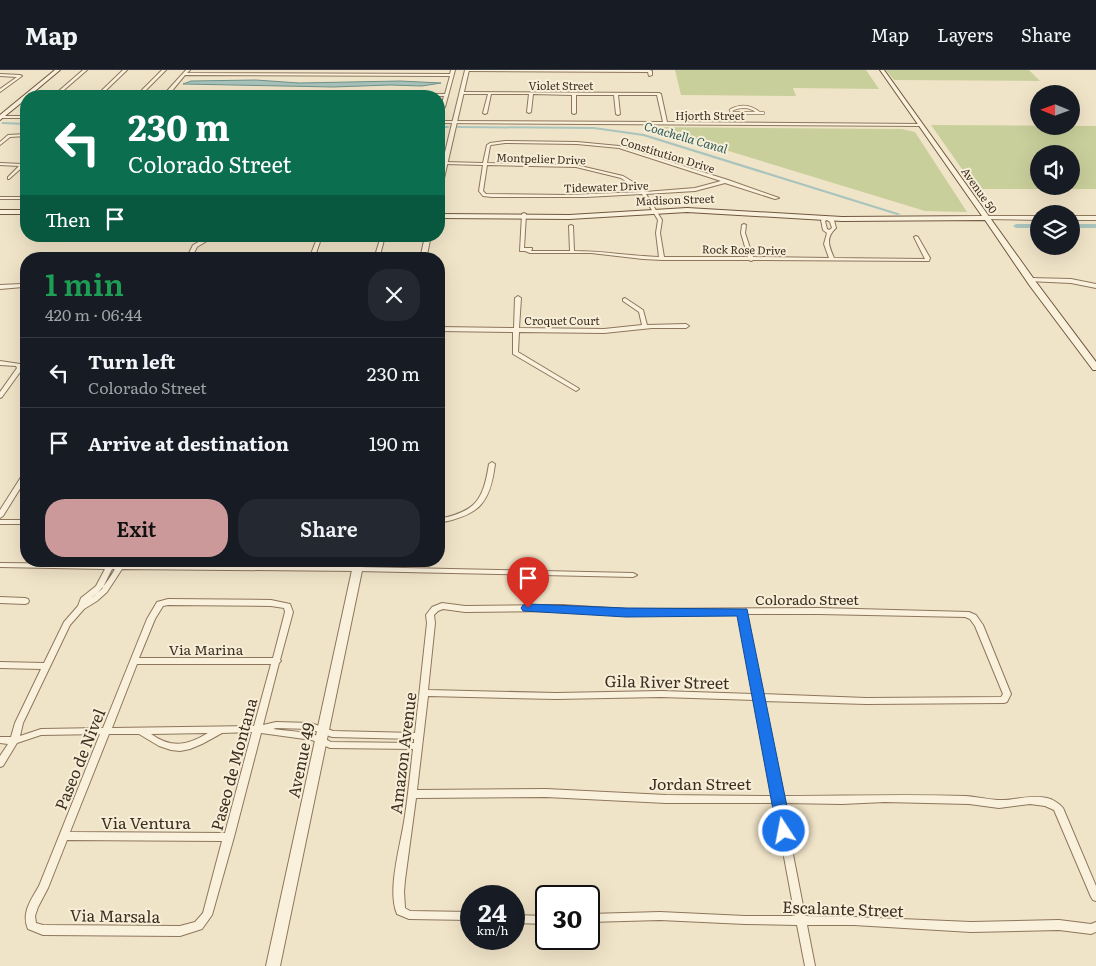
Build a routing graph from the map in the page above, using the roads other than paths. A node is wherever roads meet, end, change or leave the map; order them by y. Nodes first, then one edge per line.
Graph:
1 (58, 70) edge
2 (85, 70) edge
3 (125, 70) edge
4 (164, 70) edge
5 (454, 70) edge
6 (467, 70) edge
7 (882, 70) edge
8 (187, 72) edge
9 (650, 73) edge
10 (0, 75) edge
11 (452, 76) junction
12 (34, 90) edge
13 (62, 90) edge
14 (104, 90) edge
15 (144, 90) edge
16 (170, 90) edge
17 (0, 92) edge
18 (462, 93) junction
19 (490, 93) junction
20 (531, 93) junction
21 (574, 93) junction
22 (616, 94) junction
23 (446, 95) joint
24 (445, 99) edge
25 (20, 101) edge
26 (529, 112) dead end
27 (485, 113) dead end
28 (574, 113) dead end
29 (731, 113) junction
30 (759, 113) junction
31 (763, 113) dead end
32 (618, 114) dead end
33 (1, 117) edge
34 (20, 117) edge
35 (734, 120) dead end
36 (445, 122) edge
37 (455, 122) junction
38 (665, 123) junction
39 (921, 125) junction
40 (20, 135) edge
41 (0, 144) edge
42 (445, 160) edge
43 (20, 163) edge
44 (0, 164) edge
45 (445, 164) edge
46 (485, 165) junction
47 (20, 168) edge
48 (9, 178) dead end
49 (726, 181) junction
50 (644, 193) junction
51 (0, 198) edge
52 (20, 198) edge
53 (777, 198) dead end
54 (654, 210) junction
55 (0, 212) edge
56 (20, 212) edge
57 (445, 215) edge
58 (524, 216) junction
59 (986, 218) junction
60 (1030, 218) edge
61 (1080, 218) edge
62 (1096, 218) edge
63 (912, 219) junction
64 (826, 221) junction
65 (744, 225) dead end
66 (571, 226) dead end
67 (829, 232) junction
68 (916, 237) dead end
69 (203, 242) edge
70 (572, 251) junction
71 (192, 252) edge
72 (662, 258) junction
73 (751, 260) junction
74 (832, 260) junction
75 (1030, 280) junction
76 (20, 286) edge
77 (1096, 286) edge
78 (0, 287) edge
79 (518, 298) dead end
80 (625, 300) dead end
81 (1061, 322) junction
82 (686, 326) dead end
83 (646, 327) junction
84 (445, 329) edge
85 (517, 330) junction
86 (0, 363) edge
87 (1096, 368) edge
88 (1096, 377) edge
89 (576, 388) dead end
90 (0, 396) edge
91 (492, 464) dead end
92 (20, 484) edge
93 (0, 516) edge
94 (445, 519) edge
95 (0, 522) edge
96 (20, 522) edge
97 (0, 565) edge
98 (20, 565) edge
99 (109, 567) edge
100 (119, 567) edge
101 (358, 567) edge
102 (413, 567) edge
103 (633, 575) dead end
104 (0, 600) edge
105 (25, 600) dead end
106 (160, 604) joint
107 (81, 607) junction
108 (435, 609) joint
109 (742, 612) junction
110 (135, 661) junction
111 (276, 661) junction
112 (0, 665) edge
113 (47, 666) junction
114 (424, 693) junction
115 (759, 697) junction
116 (999, 701) joint
117 (257, 729) junction
118 (140, 730) junction
119 (221, 730) junction
120 (107, 731) junction
121 (322, 734) junction
122 (0, 740) edge
123 (14, 740) junction
124 (418, 741) junction
125 (0, 764) edge
126 (412, 794) junction
127 (778, 798) junction
128 (63, 836) junction
129 (229, 837) junction
130 (1096, 897) edge
131 (460, 916) edge
132 (600, 918) edge
133 (802, 921) junction
134 (32, 926) joint
135 (198, 926) joint
136 (1096, 927) edge
137 (273, 966) edge
138 (810, 966) edge

1 - 12 main road
2 - 13 street
3 - 14 street
4 - 15 street
5 - 11 street
6 - 9 street
6 - 18 street
7 - 39 main road, Avenue 50
8 - 11 street
8 - 16 street
10 - 17 street
11 - 23 street
18 - 19 street, Violet Street
18 - 37 street
19 - 20 street, Violet Street
19 - 27 street
20 - 21 street, Violet Street
20 - 26 street
21 - 22 street, Violet Street
21 - 28 street
22 - 32 street
22 - 38 street, Violet Street
23 - 24 street
25 - 33 main road
29 - 30 street
29 - 30 street
29 - 35 street
30 - 31 street
33 - 34 street
36 - 37 street, Hjorth Street
37 - 38 street, Hjorth Street
37 - 42 street
38 - 39 street, Hjorth Street
39 - 59 main road, Avenue 50
40 - 41 street
43 - 44 street
45 - 46 street, Montpelier Drive
46 - 49 street, Constitution Drive
46 - 50 street, Montpelier Drive
46 - 50 street, Tidewater Drive
47 - 48 street
49 - 50 street, Tidewater Drive
49 - 53 street, Constitution Drive
50 - 54 street, Montpelier Drive
51 - 52 street
54 - 58 main road, Madison Street
54 - 63 main road, Madison Street
54 - 64 main road, Madison Street
54 - 72 street
55 - 56 main road
57 - 58 main road, Madison Street
58 - 70 street, Rock Rose Drive
59 - 60 street, Madison Street
59 - 63 main road, Madison Street
59 - 75 main road, Avenue 50
61 - 62 street
63 - 64 main road, Madison Street
64 - 67 street
64 - 67 street
65 - 73 street
66 - 70 street
67 - 74 street
68 - 74 street, Rock Rose Drive
69 - 71 street
70 - 72 street, Rock Rose Drive
72 - 73 street, Rock Rose Drive
73 - 74 street, Rock Rose Drive
75 - 77 street
75 - 81 main road, Avenue 50
76 - 78 street
79 - 85 street
80 - 83 street
81 - 87 main road, Avenue 50
81 - 88 main road, Avenue 50
82 - 83 street, Croquet Court
83 - 85 street, Croquet Court
84 - 85 street, Croquet Court
85 - 89 street
86 - 90 street
91 - 94 street
92 - 93 street
95 - 96 street
97 - 98 street
99 - 107 street
100 - 107 street
101 - 121 street, Avenue 49
102 - 103 street
104 - 105 street
106 - 110 street, Paseo de Nivel
106 - 111 street, Paseo de Montana
107 - 113 street
108 - 109 street, Colorado Street
108 - 114 street, Amazon Avenue
109 - 115 street
109 - 116 street, Colorado Street
110 - 111 street, Via Marina
110 - 120 street, Paseo de Nivel
111 - 117 street, Paseo de Montana
112 - 113 street
113 - 123 street
114 - 115 street, Gila River Street
114 - 124 street, Amazon Avenue
115 - 116 street, Gila River Street
115 - 127 street
117 - 119 street
117 - 121 street
117 - 129 street, Paseo de Montana
118 - 119 street
118 - 119 street
118 - 120 street
120 - 123 street
120 - 128 street, Paseo de Nivel
121 - 124 street
121 - 137 street, Avenue 49
122 - 123 street
123 - 125 street
124 - 126 street, Amazon Avenue
126 - 127 street, Jordan Street
126 - 131 street, Amazon Avenue
127 - 130 street, Jordan Street
127 - 133 street
128 - 129 street, Via Ventura
128 - 134 street, Paseo de Nivel
129 - 135 street, Paseo de Montana
132 - 133 street, Escalante Street
133 - 136 street, Escalante Street
133 - 138 street
134 - 135 street, Via Marsala

